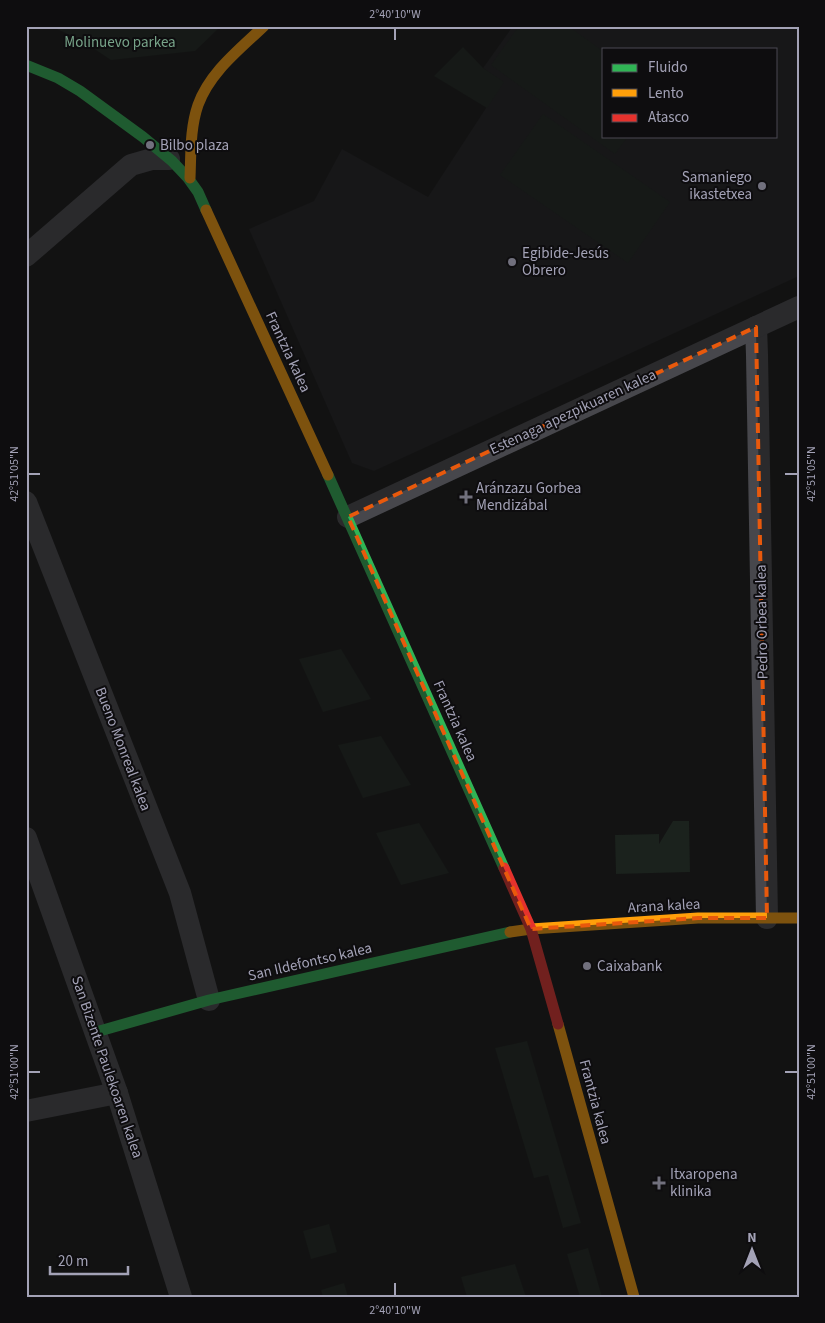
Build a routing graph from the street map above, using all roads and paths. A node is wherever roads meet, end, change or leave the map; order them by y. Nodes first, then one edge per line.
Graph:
1 (264, 26) edge
2 (26, 65) edge
3 (169, 159) junction
4 (190, 178) junction
5 (26, 256) edge
6 (799, 307) edge
7 (756, 327) junction
8 (26, 502) edge
9 (348, 517) junction
10 (26, 838) edge
11 (767, 918) junction
12 (799, 918) edge
13 (532, 928) junction
14 (208, 1000) junction
15 (96, 1032) junction
16 (117, 1093) junction
17 (26, 1111) edge
18 (181, 1297) edge
19 (634, 1297) edge

1 - 4 main road
2 - 3 main road
3 - 4 main road
3 - 5 street
4 - 9 main road, Frantzia kalea
6 - 7 street, Estenaga apezpikuaren kalea
7 - 9 street, Estenaga apezpikuaren kalea
7 - 11 street, Pedro Orbea kalea
8 - 14 street, Bueno Monreal kalea
9 - 13 main road, Frantzia kalea
10 - 15 street, San Bizente Paulekoaren kalea
11 - 12 main road, Arana kalea
11 - 13 main road, Arana kalea
13 - 14 main road, San Ildefontso kalea
13 - 19 main road, Frantzia kalea
14 - 15 main road, San Ildefontso kalea
15 - 16 street, San Bizente Paulekoaren kalea
16 - 17 street
16 - 18 street, San Bizente Paulekoaren kalea

